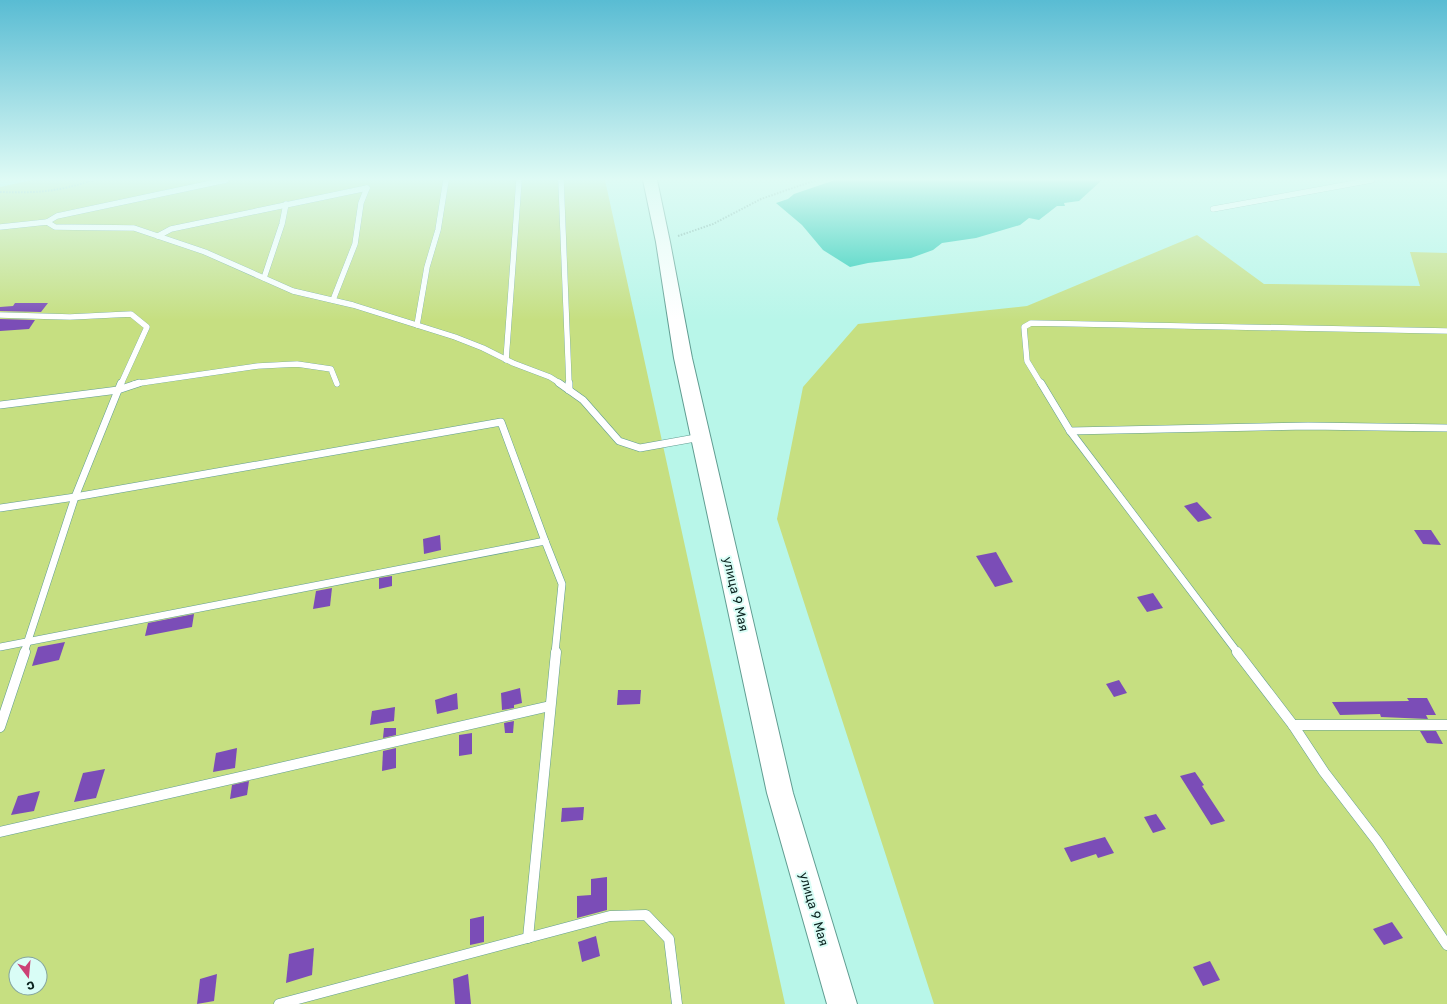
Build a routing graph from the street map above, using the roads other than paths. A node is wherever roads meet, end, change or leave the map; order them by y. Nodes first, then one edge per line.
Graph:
1 (89, 227) edge
2 (181, 227) edge
3 (281, 227) edge
4 (358, 227) edge
5 (439, 227) edge
6 (516, 227) edge
7 (563, 227) edge
8 (660, 227) edge
9 (158, 236) junction
10 (264, 278) junction
11 (333, 300) junction
12 (0, 315) edge
13 (417, 325) junction
14 (1447, 330) edge
15 (506, 360) junction
16 (337, 384) dead end
17 (118, 390) junction
18 (568, 390) junction
19 (0, 405) edge
20 (1447, 428) edge
21 (1070, 431) junction
22 (701, 437) junction
23 (74, 497) junction
24 (0, 508) edge
25 (545, 541) junction
26 (28, 641) junction
27 (0, 647) edge
28 (550, 706) junction
29 (1292, 725) junction
30 (1447, 725) edge
31 (0, 727) edge
32 (0, 832) edge
33 (528, 938) junction
34 (1447, 945) edge
35 (279, 1004) edge
36 (677, 1004) edge
37 (842, 1004) edge

1 - 9 lane
2 - 9 lane
3 - 10 lane
4 - 11 lane
5 - 13 lane
6 - 15 lane
7 - 18 lane
8 - 22 main road, улица 9 Мая
9 - 10 lane
10 - 11 lane
11 - 13 lane
12 - 17 lane
13 - 15 lane
14 - 21 lane
15 - 18 lane
16 - 17 lane
17 - 19 lane
17 - 23 lane
18 - 22 lane
20 - 21 lane
21 - 29 lane
22 - 37 main road, улица 9 Мая
23 - 24 lane
23 - 25 lane
23 - 26 lane
25 - 26 lane
25 - 28 lane
26 - 27 lane
26 - 31 lane
28 - 32 lane
28 - 33 lane
29 - 30 lane
29 - 34 lane
33 - 35 lane
33 - 36 lane

